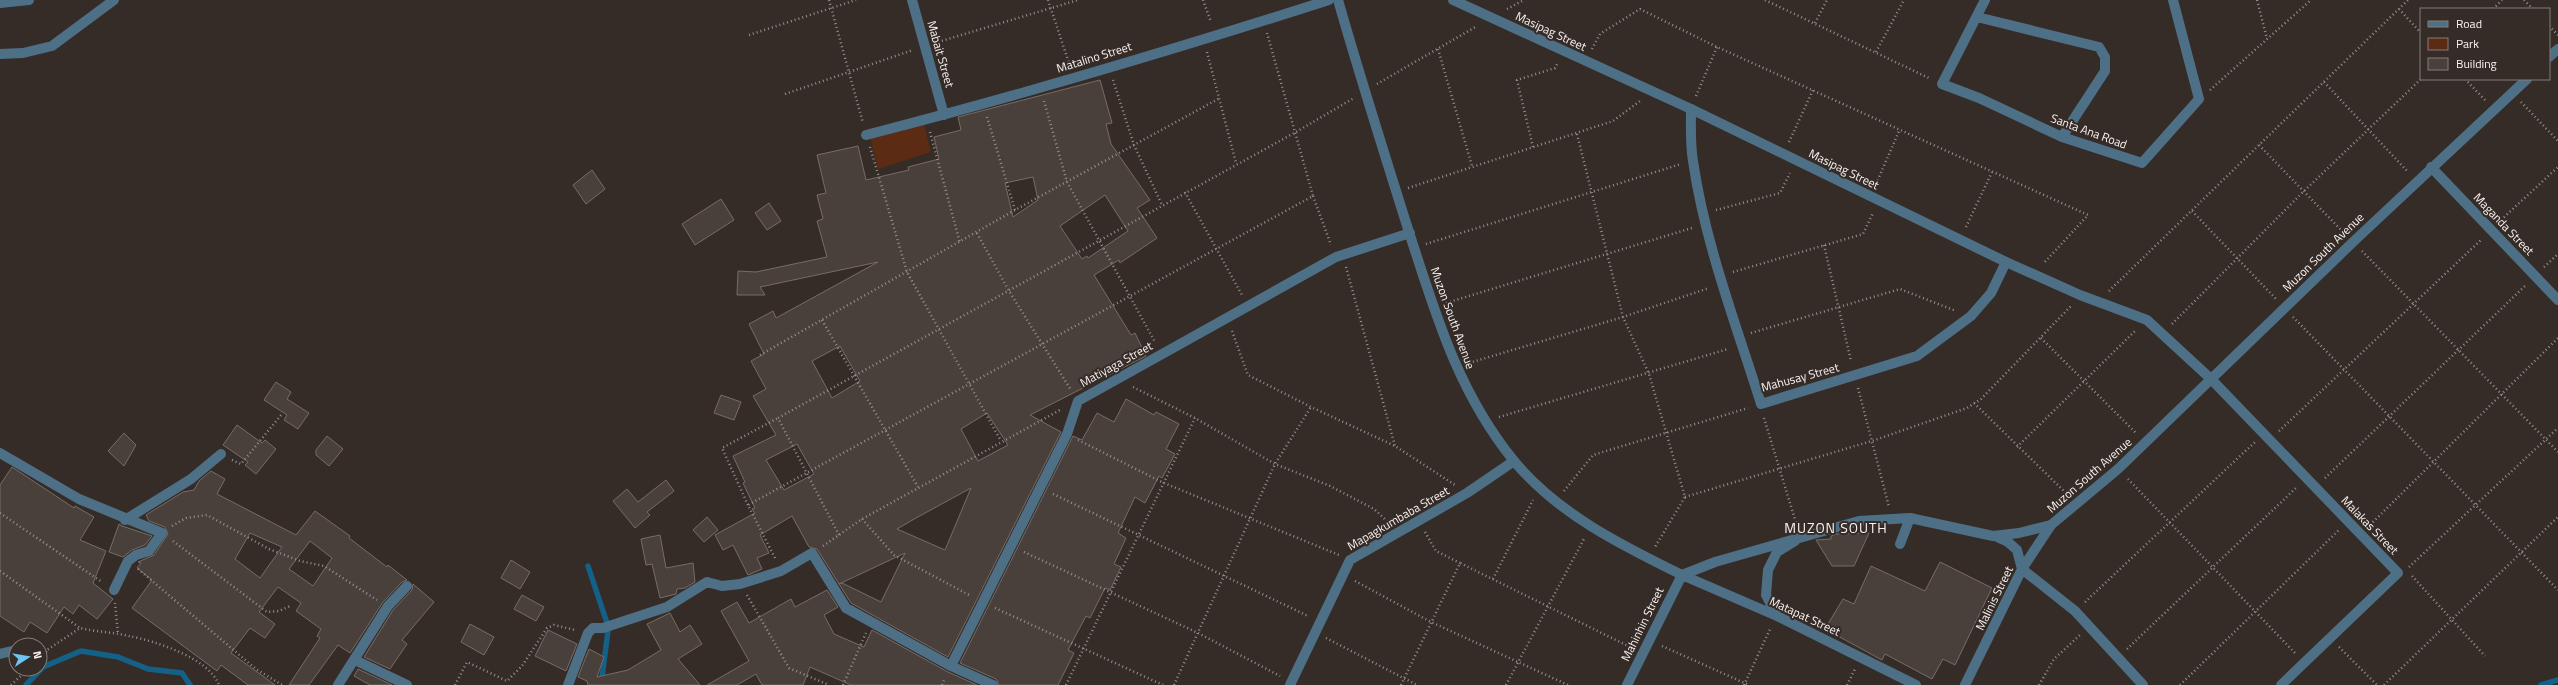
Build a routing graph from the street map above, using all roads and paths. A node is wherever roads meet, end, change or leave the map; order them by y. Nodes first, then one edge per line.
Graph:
1 (29, 0) edge
2 (114, 0) edge
3 (829, 0) edge
4 (856, 0) edge
5 (912, 0) edge
6 (1048, 0) edge
7 (1078, 0) edge
8 (1203, 0) edge
9 (1329, 0) edge
10 (1338, 0) edge
11 (1453, 0) edge
12 (1765, 0) edge
13 (1826, 0) edge
14 (1904, 0) edge
15 (1985, 0) edge
16 (2173, 0) edge
17 (2257, 0) edge
18 (2311, 0) edge
19 (2408, 0) edge
20 (2502, 0) edge
21 (2524, 0) edge
22 (5, 2) edge
23 (831, 8) junction
24 (1051, 8) junction
25 (2494, 8) edge
26 (2531, 8) edge
27 (2399, 9) junction
28 (1978, 17) junction
29 (1491, 18) junction
30 (1263, 21) junction
31 (1816, 23) junction
32 (2550, 27) edge
33 (2420, 32) edge
34 (749, 35) dead end
35 (1215, 36) junction
36 (2558, 36) edge
37 (1204, 39) junction
38 (2267, 39) junction
39 (925, 46) junction
40 (1717, 47) junction
41 (1438, 49) junction
42 (2558, 49) edge
43 (1564, 51) junction
44 (1876, 52) junction
45 (0, 54) edge
46 (2550, 56) edge
47 (1586, 61) junction
48 (1109, 66) junction
49 (850, 70) junction
50 (1073, 77) junction
51 (2420, 79) edge
52 (2466, 80) edge
53 (2526, 80) edge
54 (2324, 82) junction
55 (1942, 84) junction
56 (1040, 87) junction
57 (1813, 90) junction
58 (1365, 91) junction
59 (1654, 92) junction
60 (2513, 93) junction
61 (785, 94) dead end
62 (1220, 98) junction
63 (2200, 99) junction
64 (983, 104) junction
65 (1690, 109) junction
66 (2495, 110) junction
67 (944, 115) junction
68 (927, 120) junction
69 (1900, 129) junction
70 (2368, 129) junction
71 (1296, 132) junction
72 (1577, 134) junction
73 (866, 135) junction
74 (2062, 137) junction
75 (2558, 141) edge
76 (1134, 145) junction
77 (2259, 145) junction
78 (1533, 147) junction
79 (1784, 154) junction
80 (1692, 160) junction
81 (1796, 160) junction
82 (1236, 163) junction
83 (1472, 166) junction
84 (2431, 167) junction
85 (2558, 167) edge
86 (1992, 172) junction
87 (2416, 181) junction
88 (1067, 182) junction
89 (2304, 191) junction
90 (1185, 192) junction
91 (1397, 192) junction
92 (1593, 193) junction
93 (1313, 196) junction
94 (1875, 198) junction
95 (1162, 205) junction
96 (1015, 210) junction
97 (2192, 211) junction
98 (1704, 213) junction
99 (1706, 224) junction
100 (2492, 229) junction
101 (977, 233) junction
102 (1410, 234) junction
103 (1099, 240) junction
104 (1960, 240) junction
105 (2353, 242) junction
106 (960, 243) junction
107 (1824, 245) junction
108 (1414, 247) junction
109 (1216, 249) junction
110 (1607, 253) junction
111 (2558, 254) edge
112 (1340, 256) junction
113 (2236, 259) junction
114 (2006, 262) junction
115 (907, 272) junction
116 (2033, 274) junction
117 (1720, 276) junction
118 (2536, 276) junction
119 (1009, 291) junction
120 (2080, 295) junction
121 (1130, 296) junction
122 (2558, 300) edge
123 (2099, 302) junction
124 (2414, 303) junction
125 (1249, 306) junction
126 (1839, 306) junction
127 (1433, 307) junction
128 (2284, 308) junction
129 (1971, 316) junction
130 (1623, 317) junction
131 (1227, 319) junction
132 (822, 320) junction
133 (2147, 320) junction
134 (938, 331) junction
135 (2163, 334) junction
136 (2041, 338) junction
137 (2558, 338) edge
138 (1741, 341) junction
139 (1042, 345) junction
140 (2459, 350) junction
141 (1161, 354) junction
142 (760, 355) dead end
143 (1455, 367) junction
144 (2344, 369) junction
145 (1649, 374) junction
146 (1124, 375) junction
147 (1855, 375) junction
148 (855, 376) junction
149 (2210, 379) junction
150 (2084, 382) junction
151 (970, 386) junction
152 (2501, 394) junction
153 (1078, 401) junction
154 (1974, 403) junction
155 (1760, 404) junction
156 (1311, 407) junction
157 (282, 414) dead end
158 (2390, 416) junction
159 (778, 418) junction
160 (1195, 418) junction
161 (1486, 422) junction
162 (2558, 428) edge
163 (887, 430) junction
164 (1067, 434) junction
165 (1667, 434) junction
166 (2267, 437) junction
167 (2546, 439) junction
168 (1001, 441) junction
169 (1872, 441) junction
170 (2145, 442) junction
171 (1395, 446) junction
172 (2017, 447) junction
173 (2558, 452) edge
174 (0, 453) edge
175 (221, 454) joint
176 (1514, 461) junction
177 (2432, 461) junction
178 (1275, 464) junction
179 (1779, 468) junction
180 (2118, 469) junction
181 (808, 474) junction
182 (2306, 478) junction
183 (1164, 483) junction
184 (918, 487) junction
185 (1539, 487) junction
186 (2315, 487) junction
187 (1039, 488) junction
188 (1467, 493) junction
189 (1685, 498) junction
190 (1556, 501) junction
191 (2078, 504) junction
192 (748, 505) junction
193 (2475, 505) junction
194 (0, 513) edge
195 (2558, 517) edge
196 (1892, 518) junction
197 (1910, 518) junction
198 (862, 519) junction
199 (1250, 519) junction
200 (125, 520) junction
201 (1419, 521) junction
202 (2348, 521) junction
203 (2170, 522) junction
204 (2051, 525) junction
205 (1590, 528) junction
206 (162, 533) junction
207 (2360, 534) junction
208 (839, 535) junction
209 (1139, 535) junction
210 (1397, 535) junction
211 (1995, 536) junction
212 (1801, 538) junction
213 (1900, 544) dead end
214 (1010, 545) junction
215 (2521, 552) junction
216 (812, 553) junction
217 (1648, 558) junction
218 (1350, 560) junction
219 (128, 561) junction
220 (1460, 563) junction
221 (2022, 569) junction
222 (2213, 569) junction
223 (0, 571) edge
224 (781, 571) junction
225 (2402, 571) junction
226 (1343, 574) junction
227 (1682, 575) junction
228 (1224, 576) junction
229 (1493, 579) junction
230 (740, 584) junction
231 (407, 586) dead end
232 (114, 590) junction
233 (2558, 590) edge
234 (1111, 593) junction
235 (982, 602) junction
236 (290, 606) dead end
237 (388, 606) junction
238 (1548, 606) junction
239 (2075, 611) junction
240 (2255, 613) junction
241 (1776, 616) junction
242 (2452, 618) junction
243 (1319, 621) junction
244 (870, 622) junction
245 (1431, 622) junction
246 (2090, 627) junction
247 (80, 628) junction
248 (590, 631) junction
249 (1198, 632) junction
250 (1315, 632) junction
251 (118, 634) junction
252 (2329, 637) junction
253 (1648, 639) junction
254 (48, 649) edge
255 (1083, 650) junction
256 (1641, 653) junction
257 (2485, 656) dead end
258 (2118, 658) junction
259 (356, 660) junction
260 (1518, 662) junction
261 (2304, 662) junction
262 (951, 666) junction
263 (19, 677) edge
264 (1404, 679) junction
265 (1290, 684) edge
266 (1745, 684) edge
267 (10, 685) edge
268 (219, 685) edge
269 (282, 685) edge
270 (338, 685) edge
271 (407, 685) edge
272 (455, 685) edge
273 (568, 685) edge
274 (829, 685) edge
275 (843, 685) edge
276 (993, 685) edge
277 (1066, 685) edge
278 (1163, 685) edge
279 (1174, 685) edge
280 (1401, 685) edge
281 (1417, 685) edge
282 (1506, 685) edge
283 (1568, 685) edge
284 (1627, 685) edge
285 (1749, 685) edge
286 (1916, 685) edge
287 (1966, 685) edge
288 (2039, 685) edge
289 (2143, 685) edge
290 (2180, 685) edge
291 (2281, 685) edge
292 (2377, 685) edge
293 (2384, 685) edge

1 - 22 street
2 - 45 street
3 - 23 path
4 - 23 path
5 - 39 street, Mabait Street
6 - 24 path
7 - 24 path
8 - 35 path
9 - 30 street, Matalino Street
10 - 58 street, Muzon South Avenue
11 - 29 street, Masipag Street
12 - 31 path
13 - 31 path
14 - 44 path
15 - 28 street
16 - 63 street
17 - 38 path
18 - 38 path
19 - 27 path
20 - 25 path
21 - 26 path
23 - 34 path
23 - 49 path
24 - 39 path
24 - 50 path
27 - 33 path
27 - 54 path
28 - 55 street
28 - 74 street
29 - 41 path
29 - 43 street, Masipag Street
30 - 35 street, Matalino Street
30 - 71 path
31 - 44 path
32 - 36 path
35 - 37 street, Matalino Street
37 - 48 street, Matalino Street
37 - 62 path
38 - 63 path
39 - 49 path
39 - 67 street, Mabait Street
40 - 47 path
40 - 57 path
40 - 65 path
41 - 58 path
41 - 83 path
42 - 46 street
43 - 47 street, Masipag Street
43 - 78 path
44 - 55 path
47 - 59 street, Masipag Street
48 - 50 street, Matalino Street
48 - 76 path
49 - 61 path
49 - 73 path
50 - 56 street, Matalino Street
51 - 70 path
52 - 66 path
53 - 60 street, Muzon South Avenue
54 - 70 path
54 - 77 path
55 - 74 street, Santa Ana Road
56 - 64 street, Matalino Street
56 - 88 path
57 - 69 path
57 - 79 path
58 - 71 path
58 - 91 street, Muzon South Avenue
59 - 65 street, Masipag Street
59 - 72 path
60 - 66 street, Muzon South Avenue
60 - 75 path
62 - 76 path
62 - 82 path
63 - 74 street, Santa Ana Road
64 - 67 street, Matalino Street
64 - 96 path
65 - 79 street, Masipag Street
65 - 80 street, Mahusay Street
66 - 84 street, Muzon South Avenue
67 - 68 street, Matalino Street
68 - 73 street, Matalino Street
68 - 106 path
69 - 86 path
69 - 94 path
70 - 87 path
70 - 89 path
71 - 82 path
71 - 93 path
72 - 78 path
72 - 92 path
73 - 115 path
76 - 88 path
76 - 95 path
77 - 89 path
77 - 97 path
78 - 83 path
79 - 81 street, Masipag Street
80 - 92 path
80 - 98 street, Mahusay Street
81 - 94 street, Masipag Street
81 - 98 path
82 - 90 path
83 - 91 path
84 - 87 street, Muzon South Avenue
84 - 100 street, Maganda Street
85 - 100 path
86 - 104 path
86 - 116 path
87 - 105 street, Muzon South Avenue
88 - 96 path
88 - 103 path
89 - 105 path
89 - 113 path
90 - 95 path
90 - 109 path
91 - 102 street, Muzon South Avenue
92 - 108 path
92 - 110 path
93 - 109 path
93 - 112 path
94 - 104 street, Masipag Street
94 - 107 path
95 - 103 path
96 - 101 path
97 - 113 path
97 - 123 path
98 - 99 street, Mahusay Street
99 - 110 path
99 - 117 street, Mahusay Street
100 - 118 street, Maganda Street
100 - 124 path
101 - 106 path
101 - 119 path
102 - 108 street, Muzon South Avenue
102 - 112 street, Matiyaga Street
103 - 119 path
103 - 121 path
104 - 114 street, Masipag Street
105 - 124 path
105 - 128 street, Muzon South Avenue
106 - 115 path
107 - 117 path
107 - 126 path
108 - 127 street, Muzon South Avenue
109 - 121 path
109 - 125 path
110 - 127 path
110 - 130 path
111 - 118 path
112 - 125 street, Matiyaga Street
112 - 171 path
113 - 128 path
113 - 135 path
114 - 116 street, Masipag Street
114 - 129 street, Mahusay Street
115 - 132 path
115 - 134 path
116 - 120 street, Masipag Street
117 - 130 path
117 - 138 street, Mahusay Street
118 - 122 street, Maganda Street
118 - 140 path
119 - 134 path
119 - 139 path
120 - 123 street, Masipag Street
120 - 136 path
121 - 139 path
121 - 141 path
123 - 133 street, Masipag Street
124 - 140 path
124 - 144 path
125 - 131 street, Matiyaga Street
126 - 129 path
126 - 138 path
126 - 147 path
127 - 143 street, Muzon South Avenue
128 - 144 path
128 - 149 street, Muzon South Avenue
129 - 147 street, Mahusay Street
130 - 143 path
130 - 145 path
131 - 141 street, Matiyaga Street
131 - 156 path
132 - 142 path
132 - 148 path
133 - 135 street, Masipag Street
133 - 150 path
134 - 148 path
134 - 151 path
135 - 149 street, Masipag Street
136 - 150 path
136 - 154 path
137 - 152 path
138 - 145 path
138 - 155 street, Mahusay Street
139 - 151 path
139 - 153 path
140 - 152 path
140 - 158 path
141 - 146 street, Matiyaga Street
143 - 161 street, Muzon South Avenue
144 - 158 path
144 - 166 path
145 - 161 path
145 - 165 path
146 - 153 street, Matiyaga Street
146 - 160 path
147 - 155 street, Mahusay Street
147 - 169 path
148 - 159 path
148 - 163 path
149 - 166 street, Malakas Street
149 - 170 street, Muzon South Avenue
150 - 170 path
150 - 172 path
151 - 163 path
151 - 168 path
152 - 167 path
152 - 177 path
153 - 164 street, Matiyaga Street
153 - 168 path
154 - 169 path
154 - 172 path
155 - 165 path
155 - 179 path
156 - 171 path
156 - 178 path
157 - 175 path
158 - 177 path
158 - 186 path
159 - 181 path
159 - 192 path
160 - 178 path
160 - 183 path
161 - 176 street, Muzon South Avenue
162 - 167 path
163 - 181 path
163 - 184 path
164 - 183 path
164 - 187 street, Matiyaga Street
165 - 189 path
165 - 190 path
166 - 182 street, Malakas Street
166 - 203 path
167 - 173 path
167 - 193 path
168 - 184 path
169 - 179 path
169 - 196 path
170 - 180 street, Muzon South Avenue
171 - 188 path
172 - 191 path
174 - 200 street
175 - 200 street
176 - 185 street, Muzon South Avenue
176 - 188 street, Mapagkumbaba Street
177 - 193 path
177 - 207 path
178 - 199 path
178 - 210 path
179 - 189 path
179 - 212 path
180 - 191 street, Muzon South Avenue
180 - 203 path
181 - 192 path
181 - 208 path
182 - 186 street, Malakas Street
182 - 222 path
183 - 199 path
183 - 209 path
184 - 198 path
185 - 190 street, Muzon South Avenue
185 - 229 path
186 - 202 street, Malakas Street
187 - 209 path
187 - 214 street, Matiyaga Street
188 - 201 street, Mapagkumbaba Street
189 - 217 path
190 - 205 street, Muzon South Avenue
191 - 204 street, Muzon South Avenue
192 - 224 path
193 - 215 path
193 - 225 path
194 - 232 path
195 - 215 path
196 - 197 street, Muzon South Avenue
196 - 212 street, Muzon South Avenue
197 - 211 street, Muzon South Avenue
197 - 213 street
198 - 208 path
198 - 235 path
199 - 218 path
199 - 228 path
200 - 206 street
201 - 210 street, Mapagkumbaba Street
201 - 220 path
202 - 207 street, Malakas Street
202 - 240 path
203 - 222 path
203 - 239 path
204 - 211 street, Muzon South Avenue
204 - 221 street, Malinis Street
205 - 217 street, Muzon South Avenue
205 - 238 path
206 - 219 street
206 - 236 path
206 - 237 path
207 - 225 street, Malakas Street
208 - 216 path
209 - 228 path
209 - 234 path
210 - 218 street, Mapagkumbaba Street
211 - 221 street
212 - 227 street, Muzon South Avenue
212 - 241 street
214 - 234 path
214 - 235 street, Matiyaga Street
215 - 233 path
215 - 242 path
216 - 224 street
216 - 244 street
217 - 227 street, Muzon South Avenue
218 - 226 street, Mapagkumbaba Street
219 - 232 street
219 - 269 path
220 - 229 path
220 - 245 path
221 - 239 street
221 - 287 street, Malinis Street
222 - 240 path
222 - 258 path
223 - 247 path
224 - 230 street
225 - 242 path
225 - 252 street, Malakas Street
226 - 243 street, Mapagkumbaba Street
226 - 245 path
227 - 241 street, Matapat Street
227 - 253 street, Mahinhin Street
228 - 243 path
228 - 249 path
229 - 238 path
230 - 248 street
230 - 274 path
231 - 237 street
232 - 251 path
234 - 249 path
234 - 255 path
235 - 255 path
235 - 262 street, Matiyaga Street
237 - 259 street
238 - 256 path
238 - 260 path
239 - 246 street
240 - 261 path
240 - 290 path
241 - 266 path
241 - 286 street, Matapat Street
242 - 257 path
242 - 293 path
243 - 250 street, Mapagkumbaba Street
244 - 262 street
244 - 275 path
245 - 260 path
245 - 264 path
246 - 258 street
246 - 288 path
247 - 251 path
247 - 254 path
248 - 272 path
248 - 273 street
249 - 265 path
249 - 279 path
250 - 264 path
250 - 265 street, Mapagkumbaba Street
251 - 268 path
252 - 261 street, Malakas Street
252 - 292 path
253 - 256 street, Mahinhin Street
253 - 266 path
255 - 277 path
255 - 278 path
256 - 284 street, Mahinhin Street
258 - 289 street
259 - 270 street
259 - 271 street
260 - 282 path
260 - 283 path
261 - 291 street, Malakas Street
262 - 276 street
263 - 267 path
264 - 280 path
264 - 281 path
266 - 285 path

